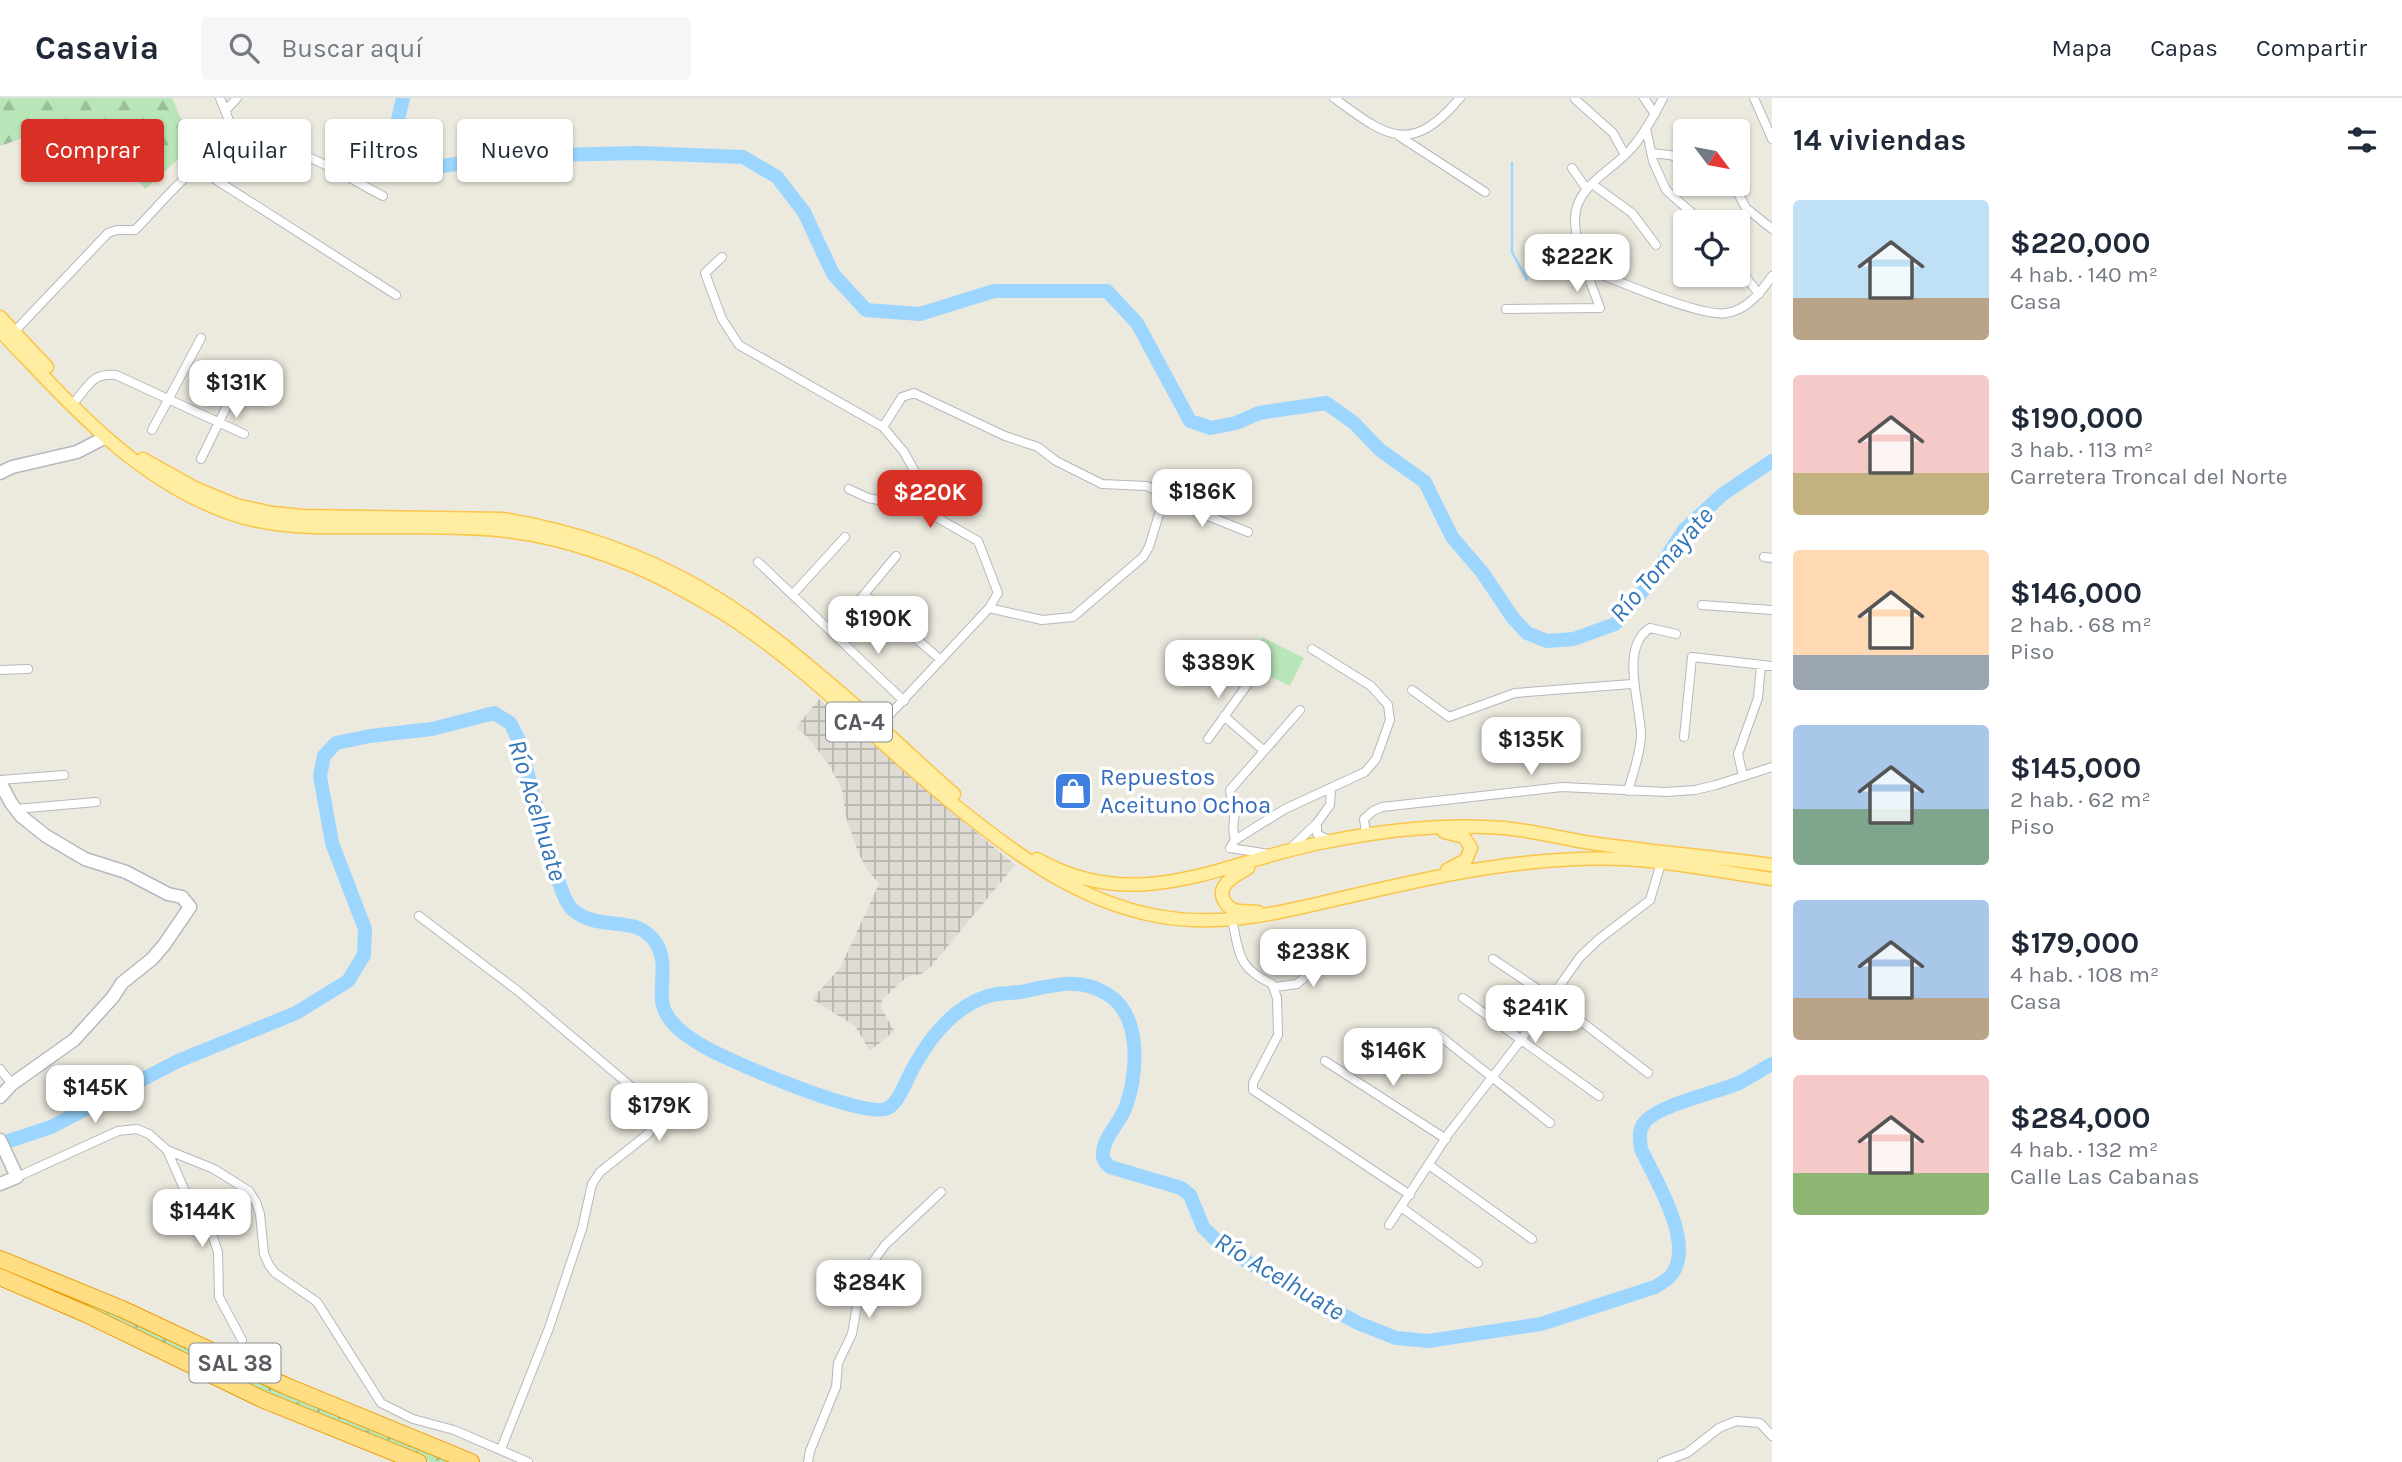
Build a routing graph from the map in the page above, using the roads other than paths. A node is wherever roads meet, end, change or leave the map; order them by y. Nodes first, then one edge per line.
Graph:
1 (220, 98) edge
2 (237, 98) edge
3 (1334, 98) edge
4 (1460, 98) edge
5 (1644, 98) edge
6 (1663, 98) edge
7 (1754, 98) edge
8 (1575, 99) edge
9 (225, 111) junction
10 (1655, 114) junction
11 (228, 119) edge
12 (1646, 128) junction
13 (1399, 136) junction
14 (1772, 139) edge
15 (1651, 153) junction
16 (1625, 155) junction
17 (1673, 156) edge
18 (311, 159) edge
19 (1572, 168) dead end
20 (181, 182) edge
21 (219, 182) edge
22 (1589, 186) junction
23 (1485, 192) dead end
24 (1740, 196) edge
25 (383, 197) dead end
26 (1688, 210) edge
27 (1772, 229) edge
28 (1656, 245) dead end
29 (722, 257) dead end
30 (1586, 268) junction
31 (1772, 276) edge
32 (1750, 282) edge
33 (1759, 294) junction
34 (396, 295) dead end
35 (1506, 309) dead end
36 (0, 317) edge
37 (0, 331) edge
38 (14, 332) junction
39 (201, 338) dead end
40 (245, 369) dead end
41 (77, 398) junction
42 (168, 399) junction
43 (219, 422) junction
44 (883, 427) junction
45 (152, 430) dead end
46 (244, 433) dead end
47 (104, 438) junction
48 (201, 458) dead end
49 (0, 472) edge
50 (849, 489) dead end
51 (1163, 501) junction
52 (926, 511) junction
53 (1248, 532) dead end
54 (845, 537) dead end
55 (896, 556) dead end
56 (758, 562) dead end
57 (793, 594) junction
58 (864, 595) junction
59 (1702, 605) dead end
60 (989, 608) junction
61 (1772, 610) edge
62 (832, 633) junction
63 (1676, 634) dead end
64 (1312, 649) dead end
65 (942, 660) junction
66 (1761, 665) junction
67 (1772, 666) edge
68 (28, 668) dead end
69 (0, 670) edge
70 (1252, 678) dead end
71 (1632, 684) junction
72 (1412, 690) dead end
73 (904, 701) junction
74 (1300, 710) dead end
75 (1224, 716) junction
76 (879, 726) junction
77 (1684, 737) dead end
78 (1208, 739) dead end
79 (1263, 750) junction
80 (1772, 766) edge
81 (64, 775) dead end
82 (1743, 776) junction
83 (0, 781) edge
84 (1331, 788) junction
85 (1628, 791) junction
86 (96, 802) dead end
87 (16, 809) junction
88 (1317, 823) junction
89 (1422, 827) junction
90 (1366, 834) junction
91 (1235, 840) junction
92 (1331, 841) junction
93 (1289, 851) junction
94 (1268, 857) junction
95 (1661, 863) junction
96 (1772, 865) edge
97 (1772, 879) edge
98 (1414, 883) junction
99 (1277, 913) junction
100 (419, 916) dead end
101 (1232, 920) junction
102 (1335, 951) dead end
103 (1493, 958) dead end
104 (1274, 987) junction
105 (1462, 998) dead end
106 (1551, 998) junction
107 (1435, 1032) dead end
108 (1521, 1040) junction
109 (1325, 1061) dead end
110 (0, 1069) edge
111 (1648, 1073) dead end
112 (1491, 1077) junction
113 (12, 1084) junction
114 (1599, 1096) dead end
115 (0, 1097) edge
116 (1550, 1123) dead end
117 (1446, 1139) junction
118 (0, 1140) edge
119 (167, 1150) junction
120 (1429, 1165) junction
121 (17, 1177) junction
122 (0, 1184) edge
123 (941, 1192) dead end
124 (1410, 1195) junction
125 (1401, 1207) junction
126 (1389, 1226) dead end
127 (1532, 1239) dead end
128 (0, 1259) edge
129 (1478, 1263) dead end
130 (0, 1277) edge
131 (56, 1282) junction
132 (86, 1294) junction
133 (50, 1298) junction
134 (79, 1311) junction
135 (242, 1340) dead end
136 (1772, 1436) edge
137 (501, 1449) junction
138 (418, 1462) edge
139 (471, 1462) edge
140 (528, 1462) edge
141 (808, 1462) edge
142 (1662, 1462) edge

1 - 9 street
2 - 9 street
3 - 13 street
4 - 13 street
5 - 10 street
6 - 10 street
7 - 14 street
8 - 16 street
9 - 11 street
10 - 12 street
12 - 15 street
12 - 16 street
13 - 23 street
15 - 17 street
15 - 26 street
16 - 22 street
18 - 25 street
19 - 22 street
20 - 38 street
21 - 34 street
22 - 28 street
22 - 30 street
24 - 27 street
29 - 44 street
30 - 33 street
30 - 35 street
31 - 33 street
32 - 33 street
36 - 38 main road, CA-4
37 - 47 main road, CA-4
38 - 41 main road, CA-4
39 - 42 street
40 - 43 street
41 - 42 street
41 - 76 main road, CA-4
42 - 43 street
42 - 45 street
43 - 46 street
43 - 48 street
44 - 51 street
44 - 52 street
47 - 49 street
47 - 101 main road, CA-4
50 - 52 street
51 - 53 street
51 - 60 street
52 - 60 street
54 - 57 street
55 - 58 street
56 - 57 street
57 - 62 street
58 - 62 street
58 - 65 street
59 - 61 street
60 - 65 street
62 - 73 street
63 - 71 street
64 - 84 street
65 - 73 street
66 - 67 street
66 - 77 street
66 - 82 street
68 - 69 street
70 - 75 street
71 - 72 street
71 - 85 street
73 - 76 street
74 - 79 street
75 - 78 street
75 - 79 street
76 - 94 main road, CA-4
79 - 91 street
80 - 82 street
81 - 83 street
82 - 85 street
83 - 87 street
84 - 88 street
84 - 91 street
85 - 90 street
86 - 87 street
87 - 113 street
88 - 92 street
88 - 93 street
89 - 90 main road, CA-4
89 - 96 main road, CA-4
89 - 98 main road
90 - 92 main road, CA-4
91 - 94 street
92 - 93 main road, CA-4
93 - 94 main road, CA-4
94 - 99 main road
95 - 97 main road, CA-4
95 - 98 main road, CA-4
95 - 106 street
98 - 99 main road, CA-4
99 - 101 main road, CA-4
100 - 137 street
101 - 104 street
102 - 104 street
103 - 106 street
104 - 124 street
105 - 108 street
106 - 108 street
106 - 111 street
107 - 112 street
108 - 112 street
108 - 114 street
109 - 117 street
110 - 113 street
112 - 116 street
112 - 117 street
113 - 115 street
117 - 120 street
118 - 121 street
119 - 121 street
119 - 135 street
119 - 137 street
120 - 124 street
120 - 127 street
121 - 122 street
123 - 141 street
124 - 125 street
125 - 126 street
125 - 129 street
128 - 131 highway, SAL 38
130 - 133 highway, SAL 38
131 - 132 highway, SAL 38
131 - 133 highway
132 - 134 highway
132 - 139 highway, SAL 38
133 - 134 highway, SAL 38
134 - 138 highway, SAL 38
136 - 142 street
137 - 140 street

